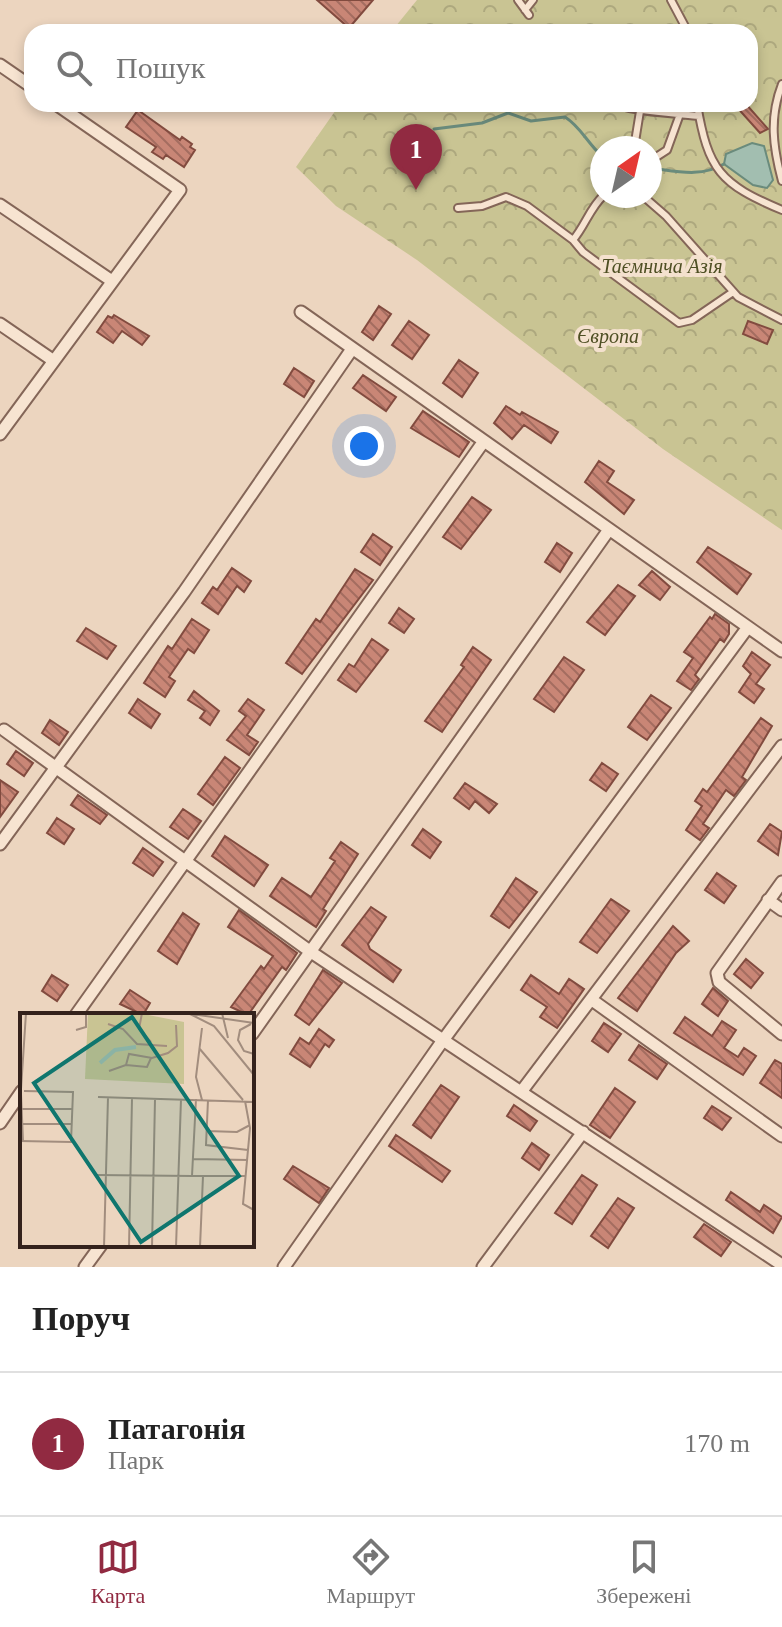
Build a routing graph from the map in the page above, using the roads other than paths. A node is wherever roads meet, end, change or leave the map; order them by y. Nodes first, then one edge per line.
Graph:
1 (518, 0) edge
2 (533, 0) edge
3 (671, 0) edge
4 (684, 24) edge
5 (0, 65) edge
6 (24, 82) edge
7 (782, 84) edge
8 (68, 112) edge
9 (639, 112) edge
10 (671, 112) edge
11 (698, 112) edge
12 (680, 114) junction
13 (699, 116) junction
14 (636, 136) edge
15 (662, 153) edge
16 (782, 181) edge
17 (0, 205) edge
18 (458, 208) dead end
19 (593, 208) edge
20 (657, 208) edge
21 (782, 210) edge
22 (573, 240) junction
23 (112, 281) junction
24 (733, 292) junction
25 (301, 312) dead end
26 (782, 320) edge
27 (0, 324) edge
28 (352, 349) junction
29 (54, 361) junction
30 (0, 434) edge
31 (484, 441) junction
32 (608, 531) junction
33 (748, 627) junction
34 (782, 651) edge
35 (4, 730) dead end
36 (782, 746) edge
37 (56, 767) junction
38 (0, 844) edge
39 (186, 860) junction
40 (782, 882) edge
41 (768, 900) junction
42 (782, 910) edge
43 (311, 952) junction
44 (592, 1000) junction
45 (77, 1013) edge
46 (254, 1031) edge
47 (782, 1034) edge
48 (441, 1043) junction
49 (521, 1092) junction
50 (20, 1094) edge
51 (0, 1123) edge
52 (583, 1132) junction
53 (782, 1136) edge
54 (100, 1247) edge
55 (782, 1265) edge
56 (85, 1267) edge
57 (284, 1267) edge
58 (483, 1267) edge

1 - 2 lane
3 - 4 lane
5 - 6 street
7 - 16 lane
8 - 23 street
9 - 14 lane
10 - 12 lane
11 - 13 lane
12 - 13 lane
12 - 15 lane
13 - 21 lane
17 - 23 street
18 - 22 lane
19 - 22 lane
20 - 24 lane
22 - 24 lane
23 - 29 street
24 - 26 lane
25 - 28 street
27 - 29 street
28 - 31 street
28 - 37 street
29 - 30 street
31 - 32 street
31 - 39 street
32 - 33 street
32 - 43 street
33 - 34 street
33 - 48 street
35 - 37 street
36 - 44 street
37 - 38 street
37 - 39 street
39 - 43 street
39 - 45 street
40 - 41 street
41 - 42 street
41 - 47 street
43 - 46 street
43 - 48 street
44 - 49 street
44 - 53 street
48 - 49 street
48 - 57 street
49 - 52 street
50 - 51 street
52 - 55 street
52 - 58 street
54 - 56 street

